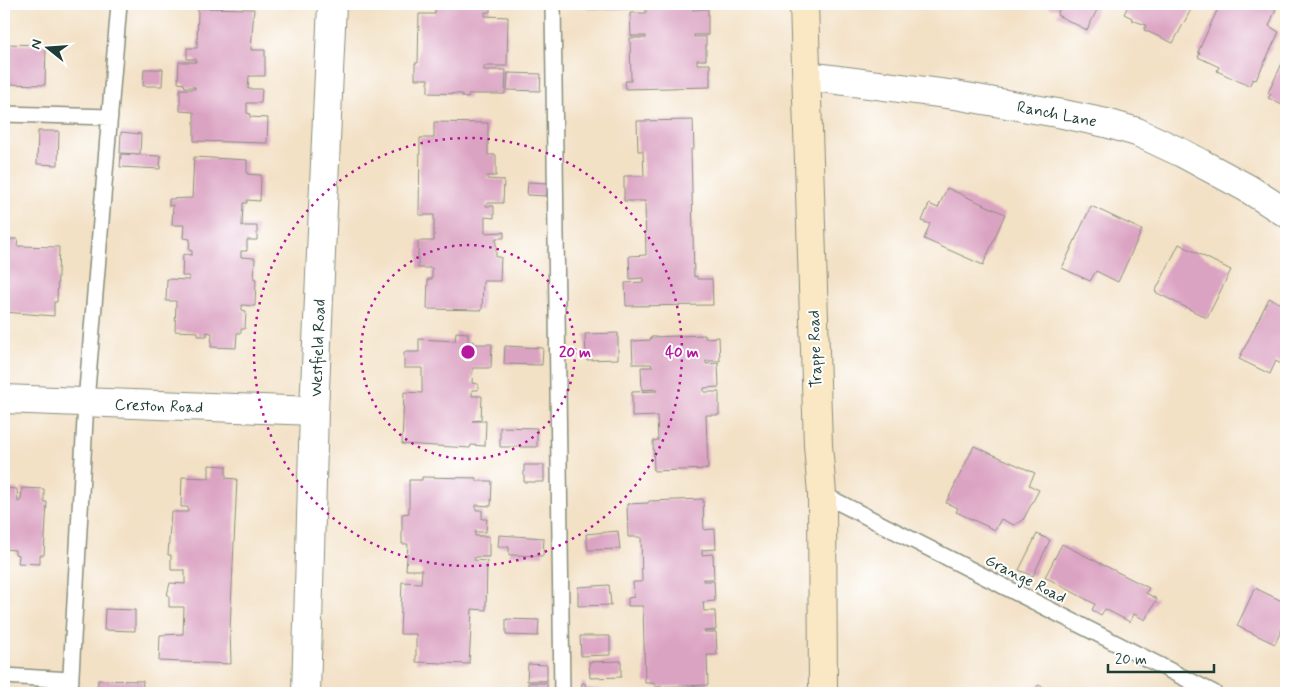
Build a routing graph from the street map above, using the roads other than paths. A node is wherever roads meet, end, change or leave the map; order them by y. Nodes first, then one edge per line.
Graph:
1 (119, 4) edge
2 (332, 4) edge
3 (553, 4) edge
4 (804, 4) edge
5 (807, 76) junction
6 (4, 114) edge
7 (110, 117) junction
8 (1286, 213) edge
9 (4, 399) edge
10 (86, 402) junction
11 (314, 411) junction
12 (822, 494) junction
13 (4, 676) edge
14 (71, 686) edge
15 (306, 693) edge
16 (562, 693) edge
17 (823, 693) edge
18 (1214, 693) edge

1 - 7 lane
2 - 11 street, Westfield Road
3 - 16 lane
4 - 5 street, Trappe Road
5 - 8 street, Ranch Lane
5 - 12 street, Trappe Road
6 - 7 lane
7 - 10 lane
9 - 10 street, Creston Road
10 - 11 street, Creston Road
10 - 14 lane
11 - 15 street, Westfield Road
12 - 17 street, Trappe Road
12 - 18 lane, Grange Road
13 - 14 lane

